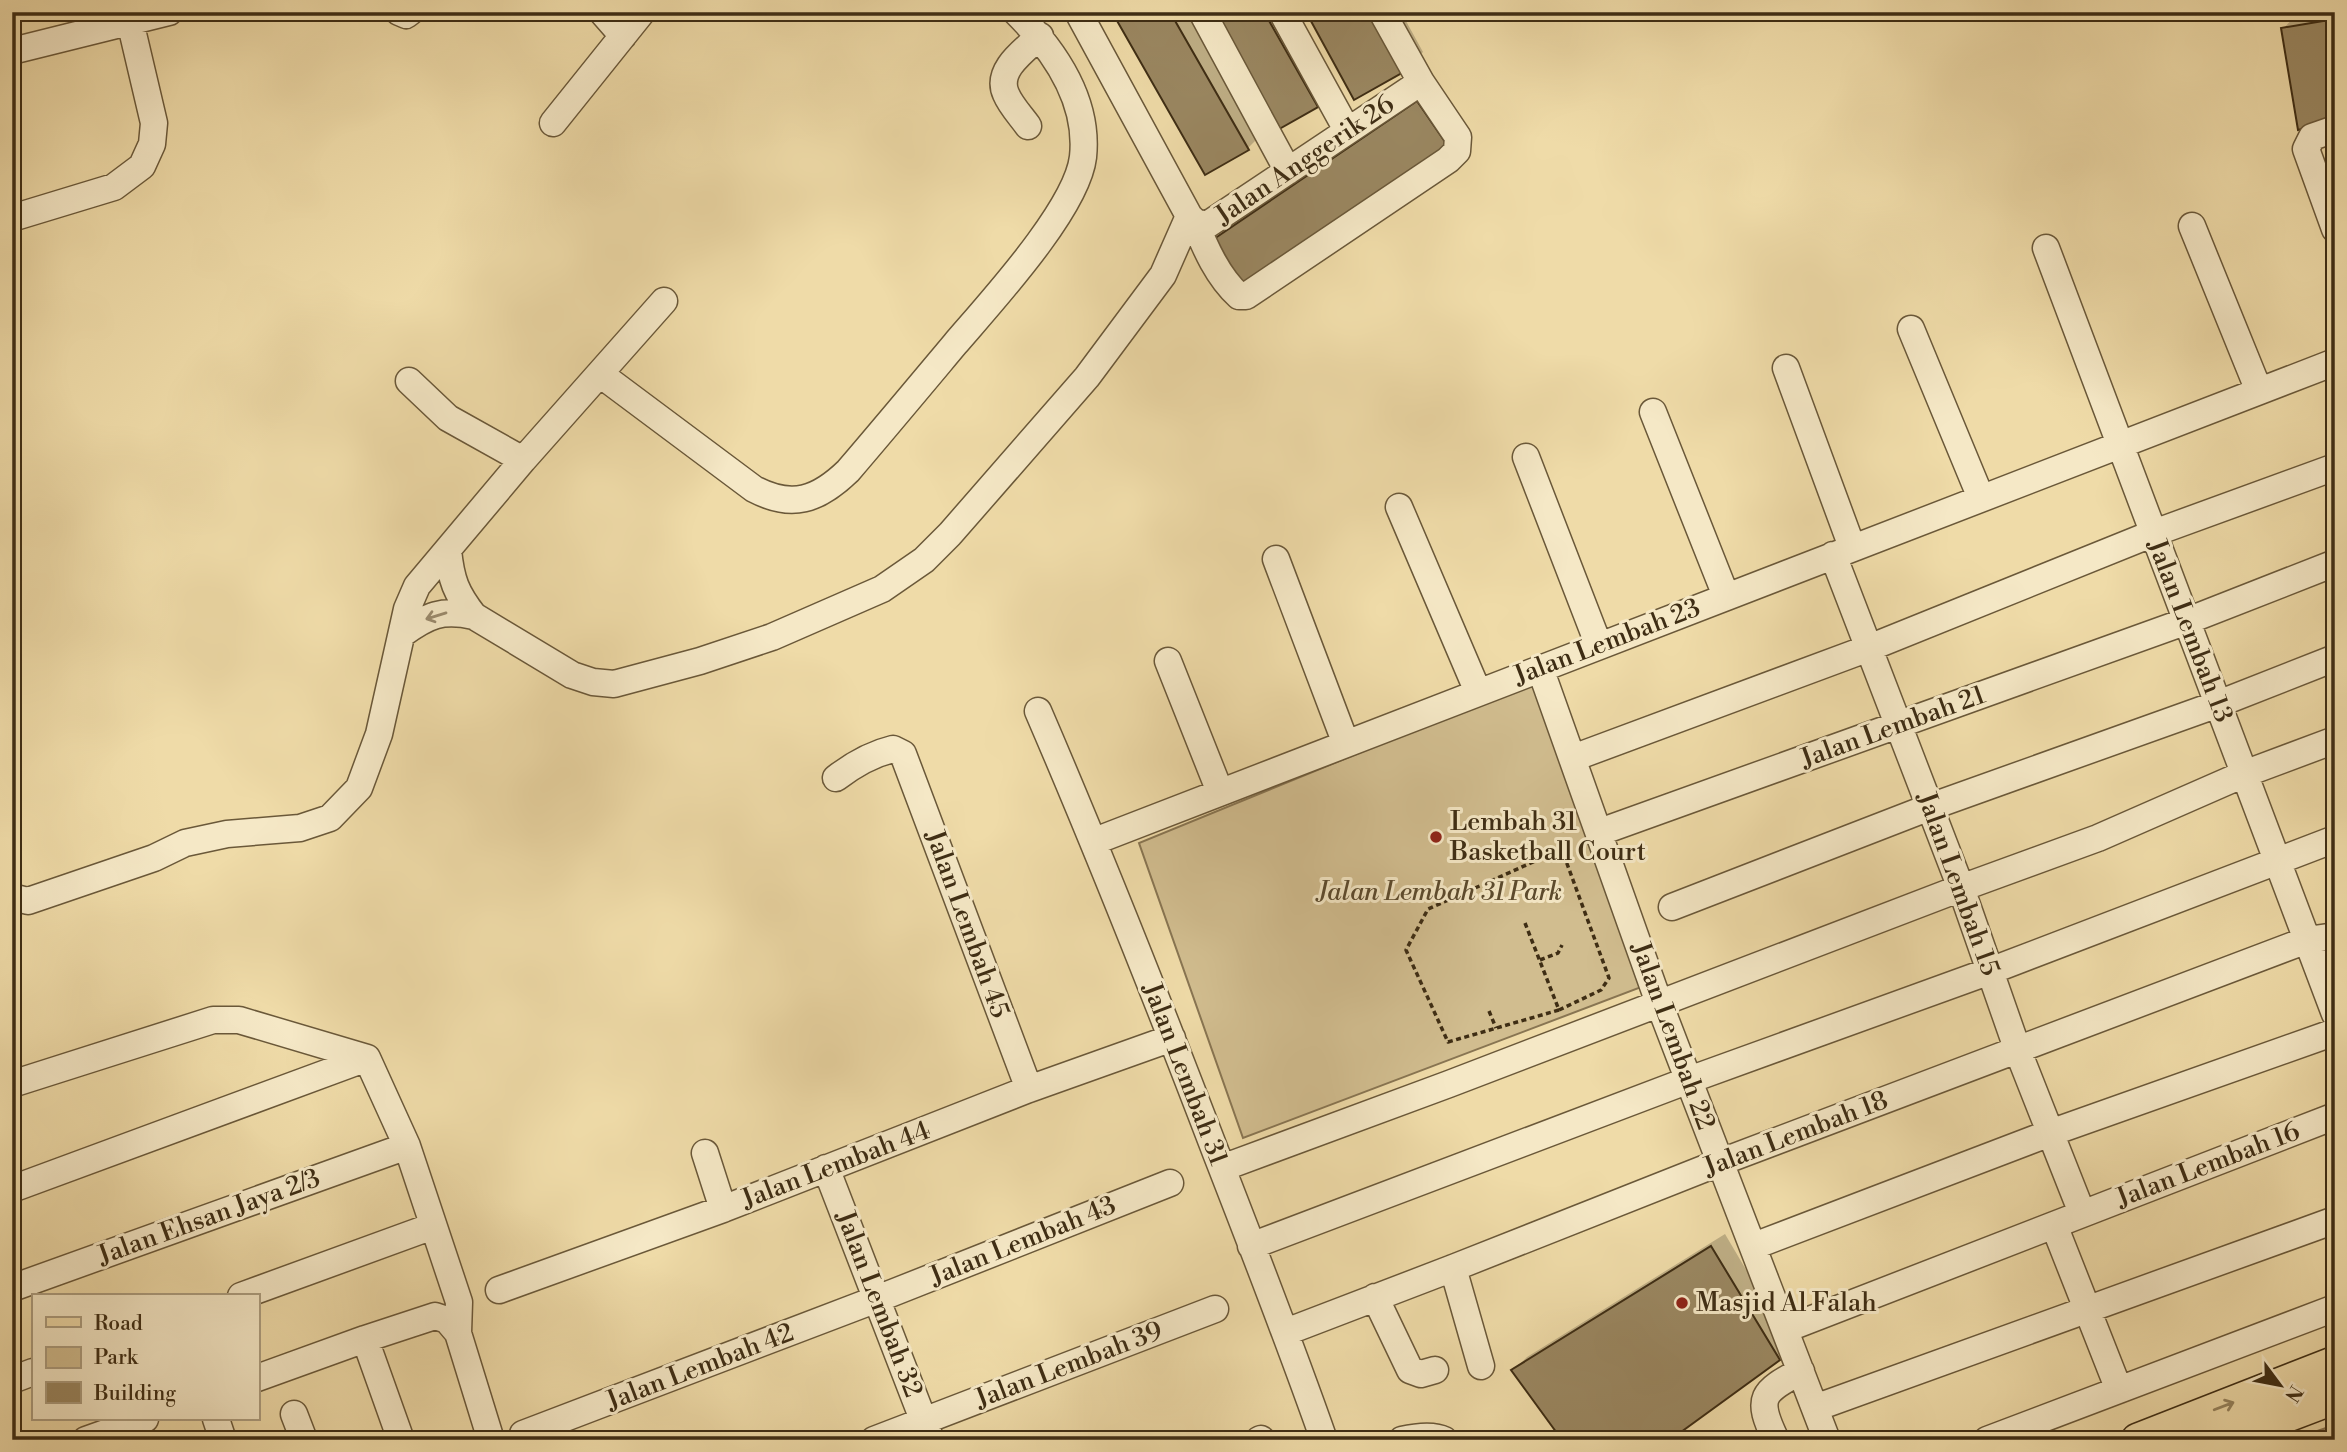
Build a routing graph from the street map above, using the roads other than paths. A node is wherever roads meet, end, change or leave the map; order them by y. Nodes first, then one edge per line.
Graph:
1 (169, 12) edge
2 (399, 12) edge
3 (410, 12) edge
4 (602, 12) edge
5 (642, 12) edge
6 (1016, 12) edge
7 (1078, 12) edge
8 (1202, 12) edge
9 (1282, 12) edge
10 (1381, 12) edge
11 (130, 21) junction
12 (623, 36) junction
13 (1040, 36) junction
14 (12, 51) edge
15 (1420, 82) junction
16 (553, 123) dead end
17 (1028, 127) dead end
18 (2335, 129) edge
19 (1348, 130) junction
20 (1288, 171) junction
21 (12, 218) edge
22 (1192, 219) junction
23 (2192, 226) dead end
24 (2335, 229) edge
25 (2046, 248) dead end
26 (664, 300) dead end
27 (1911, 329) dead end
28 (2335, 362) edge
29 (1786, 368) dead end
30 (600, 374) junction
31 (409, 381) dead end
32 (2259, 391) junction
33 (1653, 412) dead end
34 (2120, 445) junction
35 (1527, 457) dead end
36 (523, 460) junction
37 (2335, 467) edge
38 (1981, 498) junction
39 (1399, 507) dead end
40 (2154, 533) junction
41 (448, 550) junction
42 (1843, 551) junction
43 (1276, 559) dead end
44 (2335, 563) edge
45 (1726, 597) junction
46 (474, 617) junction
47 (2187, 621) junction
48 (402, 634) junction
49 (1599, 646) junction
50 (1869, 648) junction
51 (2335, 658) edge
52 (1168, 661) dead end
53 (1540, 668) junction
54 (1478, 692) junction
55 (2218, 704) junction
56 (1038, 711) dead end
57 (1898, 725) junction
58 (2335, 740) edge
59 (1346, 744) junction
60 (1573, 758) junction
61 (2244, 774) junction
62 (836, 778) dead end
63 (1220, 792) junction
64 (1930, 807) junction
65 (1600, 832) junction
66 (2335, 839) edge
67 (1095, 841) junction
68 (2277, 861) junction
69 (1961, 888) junction
70 (12, 897) edge
71 (1672, 907) dead end
72 (2335, 936) edge
73 (2307, 940) junction
74 (1990, 971) junction
75 (1659, 1003) junction
76 (2335, 1014) edge
77 (2335, 1032) edge
78 (1172, 1038) junction
79 (2018, 1051) junction
80 (367, 1058) junction
81 (1689, 1080) junction
82 (12, 1084) edge
83 (1029, 1089) junction
84 (2335, 1116) edge
85 (2050, 1133) junction
86 (407, 1146) junction
87 (705, 1153) dead end
88 (1721, 1162) junction
89 (827, 1168) junction
90 (1222, 1168) junction
91 (1170, 1183) dead end
92 (12, 1189) edge
93 (723, 1209) junction
94 (2082, 1213) junction
95 (2335, 1220) edge
96 (2054, 1225) junction
97 (433, 1226) junction
98 (1251, 1245) junction
99 (1754, 1246) junction
100 (1453, 1268) junction
101 (12, 1289) edge
102 (499, 1290) dead end
103 (246, 1294) edge
104 (1376, 1297) junction
105 (877, 1300) junction
106 (2086, 1308) junction
107 (2335, 1308) edge
108 (1215, 1309) dead end
109 (1786, 1329) junction
110 (1286, 1332) junction
111 (458, 1333) junction
112 (365, 1339) junction
113 (2335, 1363) edge
114 (1482, 1366) dead end
115 (1435, 1370) dead end
116 (1801, 1371) junction
117 (32, 1372) edge
118 (259, 1377) edge
119 (12, 1380) edge
120 (2119, 1390) junction
121 (2335, 1397) edge
122 (1815, 1408) junction
123 (294, 1414) dead end
124 (143, 1420) edge
125 (216, 1420) edge
126 (927, 1430) edge
127 (523, 1434) dead end
128 (115, 1435) edge
129 (1766, 1437) edge
130 (86, 1440) edge
131 (223, 1440) edge
132 (304, 1440) edge
133 (401, 1440) edge
134 (491, 1440) edge
135 (874, 1440) edge
136 (1324, 1440) edge
137 (1402, 1440) edge
138 (1444, 1440) edge
139 (1827, 1440) edge
140 (1987, 1440) edge
141 (2138, 1440) edge
142 (2222, 1440) edge

1 - 11 street
2 - 3 street
4 - 12 street
5 - 12 street
6 - 13 street
7 - 22 street
8 - 20 street
9 - 19 street
10 - 15 street
11 - 14 street
11 - 21 street
12 - 16 street
13 - 17 street
13 - 30 street
15 - 19 street, Jalan Anggerik 26
15 - 22 street
18 - 24 street
19 - 20 street, Jalan Anggerik 26
20 - 22 street, Jalan Anggerik 26
22 - 46 street
23 - 32 street
25 - 34 street, Jalan Lembah 13
26 - 30 street
27 - 38 street
28 - 32 street, Jalan Lembah 23
29 - 42 street, Jalan Lembah 15
30 - 36 street
31 - 36 street
32 - 34 street, Jalan Lembah 23
33 - 45 street
34 - 38 street, Jalan Lembah 23
34 - 40 street, Jalan Lembah 13
35 - 49 street
36 - 41 street
37 - 40 street
38 - 42 street, Jalan Lembah 23
39 - 54 street
40 - 47 street, Jalan Lembah 13
40 - 50 street
41 - 46 street
41 - 48 street
42 - 45 street, Jalan Lembah 23
42 - 50 street, Jalan Lembah 15
43 - 59 street
44 - 47 street, Jalan Lembah 21
45 - 49 street, Jalan Lembah 23
46 -> 48 street
47 - 55 street, Jalan Lembah 13
47 - 57 street, Jalan Lembah 21
48 - 70 street
49 - 53 street, Jalan Lembah 23
50 - 57 street, Jalan Lembah 15
50 - 60 street
51 - 55 street
52 - 63 street
53 - 54 street, Jalan Lembah 23
53 - 60 street, Jalan Lembah 22
54 - 59 street, Jalan Lembah 23
55 - 61 street, Jalan Lembah 13
55 - 64 street
56 - 67 street, Jalan Lembah 31
57 - 64 street, Jalan Lembah 15
57 - 65 street, Jalan Lembah 21
58 - 61 street
59 - 63 street, Jalan Lembah 23
60 - 65 street, Jalan Lembah 22
61 - 68 street, Jalan Lembah 13
61 - 69 street
62 - 83 street, Jalan Lembah 45
63 - 67 street, Jalan Lembah 23
64 - 69 street, Jalan Lembah 15
64 - 71 street
65 - 75 street, Jalan Lembah 22
66 - 68 street
67 - 78 street, Jalan Lembah 31
68 - 73 street, Jalan Lembah 13
68 - 74 street
69 - 74 street, Jalan Lembah 15
69 - 75 street
72 - 73 street, Jalan Lembah 18
73 - 76 street, Jalan Lembah 13
73 - 79 street, Jalan Lembah 18
74 - 79 street, Jalan Lembah 15
74 - 81 street
75 - 81 street, Jalan Lembah 22
75 - 90 street
77 - 85 street
78 - 83 street, Jalan Lembah 44
78 - 90 street, Jalan Lembah 31
79 - 85 street, Jalan Lembah 15
79 - 88 street, Jalan Lembah 18
80 - 82 street
80 - 86 street
80 - 92 street
81 - 88 street, Jalan Lembah 22
81 - 98 street
83 - 89 street, Jalan Lembah 44
84 - 94 street, Jalan Lembah 16
85 - 94 street, Jalan Lembah 15
85 - 99 street
86 - 97 street
86 - 101 street, Jalan Ehsan Jaya 2/3
87 - 93 street
88 - 99 street, Jalan Lembah 22
88 - 100 street, Jalan Lembah 18
89 - 93 street, Jalan Lembah 44
89 - 105 street, Jalan Lembah 32
90 - 98 street, Jalan Lembah 31
91 - 105 street, Jalan Lembah 43
93 - 102 street, Jalan Lembah 44
94 - 96 street, Jalan Lembah 16
95 - 106 street
96 - 106 street
96 - 109 street, Jalan Lembah 16
97 - 103 street
97 - 111 street
98 - 110 street, Jalan Lembah 31
99 - 109 street, Jalan Lembah 22
100 - 104 street, Jalan Lembah 18
100 - 114 street
104 - 110 street, Jalan Lembah 18
104 - 115 street
105 - 126 street, Jalan Lembah 32
105 - 127 street, Jalan Lembah 42
106 - 120 street
106 - 122 street
107 - 120 street
108 - 126 street, Jalan Lembah 39
109 - 116 street, Jalan Lembah 22
110 - 136 street, Jalan Lembah 31
111 - 112 street
111 - 134 street
112 - 118 street
112 - 133 street
141 -> 113 main road
116 - 122 street, Jalan Lembah 22
116 - 129 street
117 - 119 street
120 - 140 street
121 - 142 main road
122 - 139 street, Jalan Lembah 22
123 - 132 street
124 - 128 street
125 - 131 street
126 - 135 street, Jalan Lembah 39
128 - 130 street
137 - 138 street

